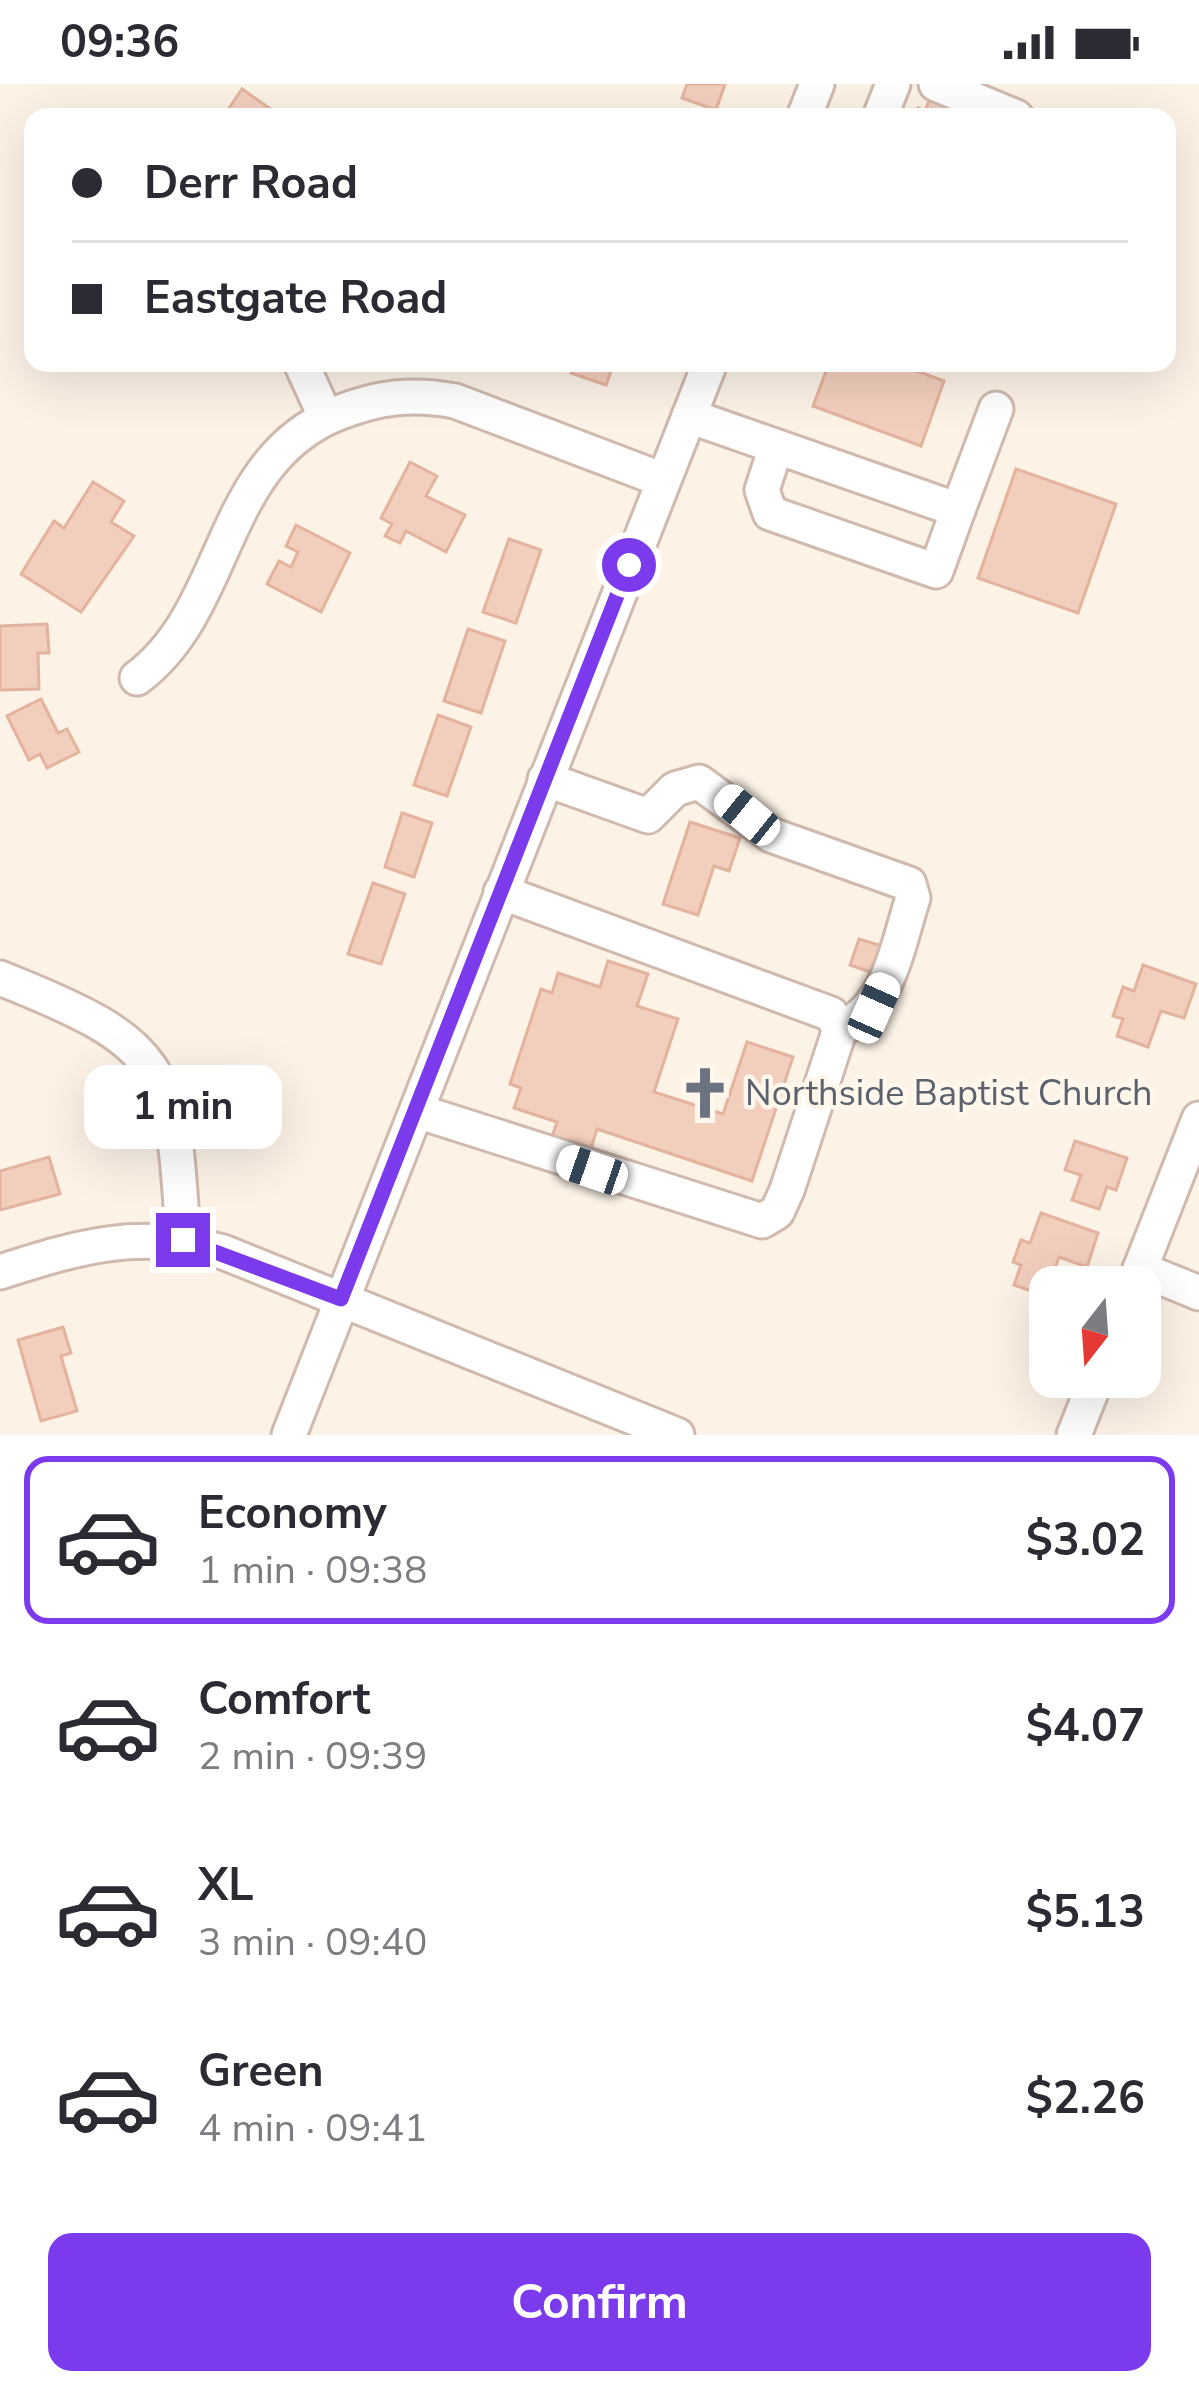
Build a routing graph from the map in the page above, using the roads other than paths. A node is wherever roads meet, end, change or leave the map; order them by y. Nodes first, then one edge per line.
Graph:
1 (935, 84) edge
2 (994, 108) edge
3 (305, 372) edge
4 (706, 372) edge
5 (996, 409) dead end
6 (689, 416) junction
7 (326, 418) junction
8 (776, 447) junction
9 (663, 480) junction
10 (958, 510) junction
11 (137, 678) dead end
12 (545, 779) junction
13 (501, 892) junction
14 (0, 978) edge
15 (840, 1029) junction
16 (417, 1112) junction
17 (1199, 1119) edge
18 (183, 1240) junction
19 (1141, 1266) edge
20 (0, 1272) edge
21 (1161, 1284) edge
22 (1199, 1293) edge
23 (341, 1299) junction
24 (1089, 1398) edge
25 (289, 1435) edge
26 (677, 1435) edge
27 (1074, 1435) edge

1 - 2 street
3 - 7 street
4 - 6 street
5 - 10 street
6 - 8 street
6 - 9 street
7 - 9 street
7 - 11 street
8 - 10 street
8 - 10 street
9 - 12 street
12 - 13 street
12 - 15 street
13 - 15 street
13 - 16 street
14 - 18 street
15 - 16 street
16 - 23 street
17 - 19 street
18 - 20 street
18 - 23 street
21 - 22 street
23 - 25 street
23 - 26 street
24 - 27 street

